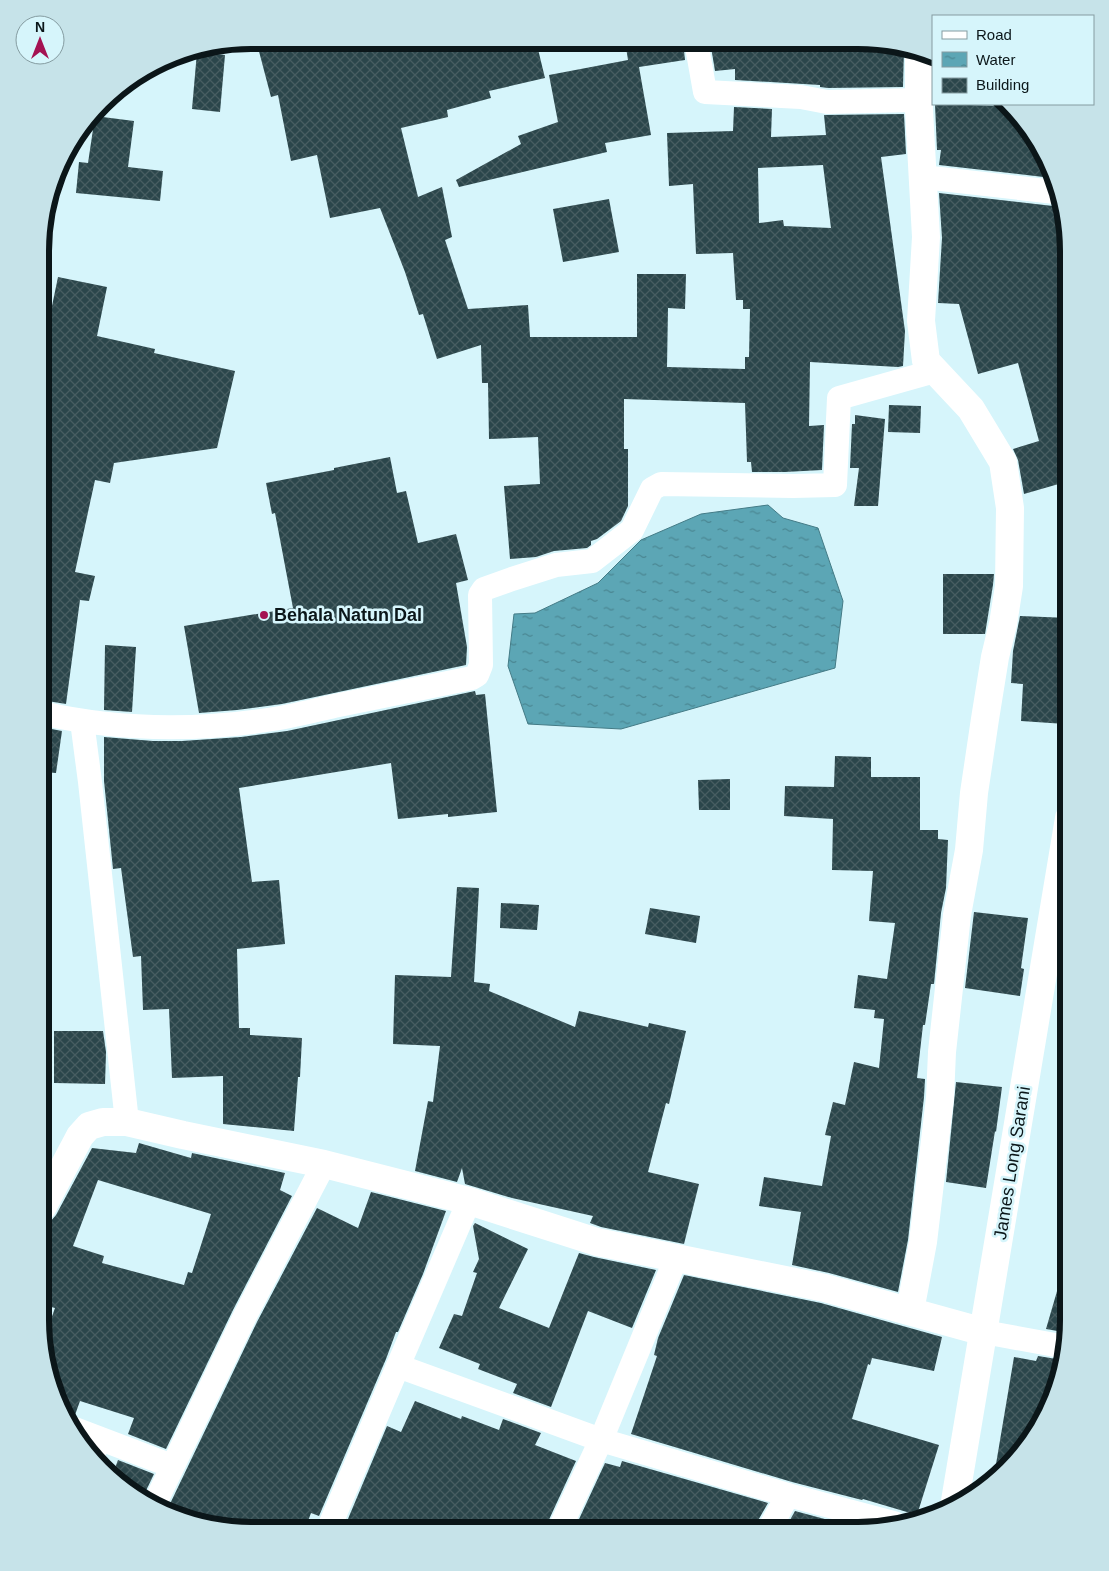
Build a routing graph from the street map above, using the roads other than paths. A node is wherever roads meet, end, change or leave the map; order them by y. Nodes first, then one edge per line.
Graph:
1 (697, 49) edge
2 (919, 58) edge
3 (919, 100) junction
4 (923, 177) junction
5 (1051, 192) edge
6 (935, 371) junction
7 (49, 715) edge
8 (82, 721) junction
9 (1060, 872) edge
10 (127, 1122) junction
11 (324, 1164) junction
12 (49, 1195) edge
13 (469, 1201) junction
14 (676, 1258) junction
15 (910, 1311) junction
16 (984, 1332) junction
17 (1059, 1346) edge
18 (398, 1366) junction
19 (601, 1440) junction
20 (96, 1448) edge
21 (172, 1466) junction
22 (788, 1495) junction
23 (956, 1497) edge
24 (157, 1499) edge
25 (885, 1521) edge
26 (331, 1522) edge
27 (563, 1522) edge
28 (773, 1522) edge

1 - 3 street
2 - 3 street
3 - 4 street
4 - 5 street
4 - 6 street
6 - 8 street
6 - 15 street
7 - 8 street
8 - 10 street
9 - 16 street, James Long Sarani
10 - 11 street
10 - 12 street
11 - 13 street
11 - 21 street
13 - 14 street
13 - 18 street
14 - 15 street
14 - 19 street
15 - 16 street
16 - 17 street
16 - 23 street, James Long Sarani
18 - 19 street
18 - 26 street
19 - 22 street
19 - 27 street
20 - 21 street
21 - 24 street
22 - 25 street
22 - 28 street

